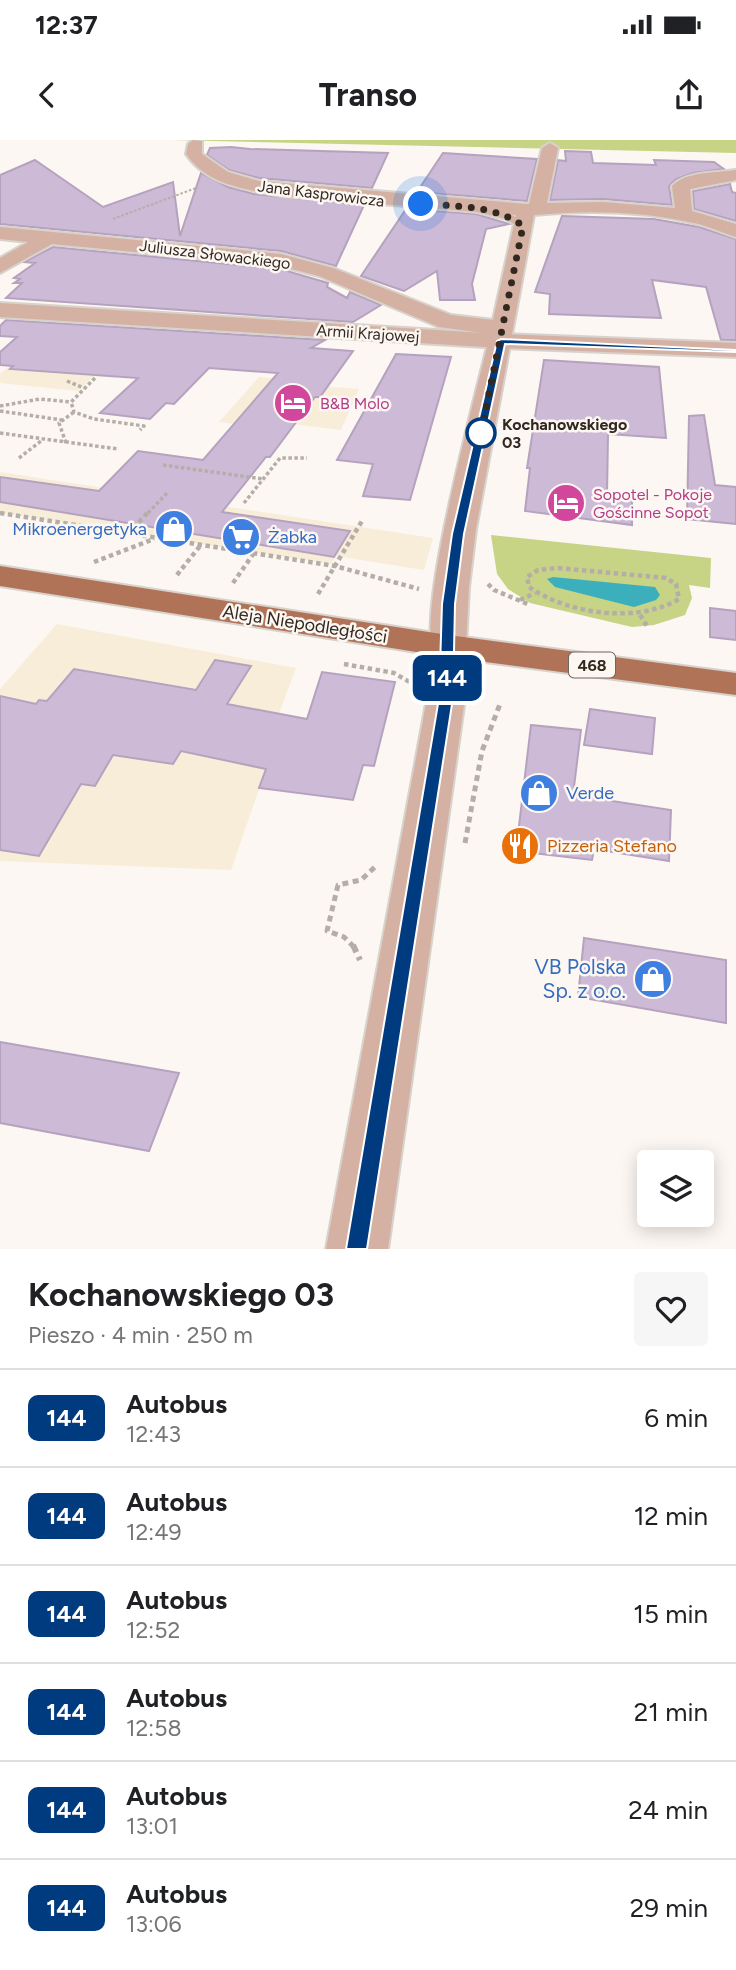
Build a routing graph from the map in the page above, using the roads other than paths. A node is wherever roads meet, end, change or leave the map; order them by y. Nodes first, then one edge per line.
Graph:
1 (196, 144) dead end
2 (550, 148) dead end
3 (736, 175) edge
4 (682, 214) junction
5 (529, 215) junction
6 (736, 231) edge
7 (0, 233) edge
8 (48, 238) junction
9 (0, 267) edge
10 (0, 310) edge
11 (440, 329) junction
12 (502, 335) junction
13 (736, 350) edge
14 (0, 576) edge
15 (447, 646) junction
16 (736, 684) edge
17 (356, 1249) edge

1 - 5 street, Jana Kasprowicza
2 - 5 street
3 - 4 street
4 - 5 street, Jana Kasprowicza
4 - 6 street, Jana Kasprowicza
5 - 12 street
7 - 8 street, Juliusza Słowackiego
8 - 9 street
8 - 11 street, Juliusza Słowackiego
10 - 11 street, Armii Krajowej
11 - 12 street, Armii Krajowej
12 - 13 street, Armii Krajowej
12 - 15 street
14 - 15 main road, Aleja Niepodległości / 468
15 - 16 main road, Aleja Niepodległości / 468
15 - 17 street

